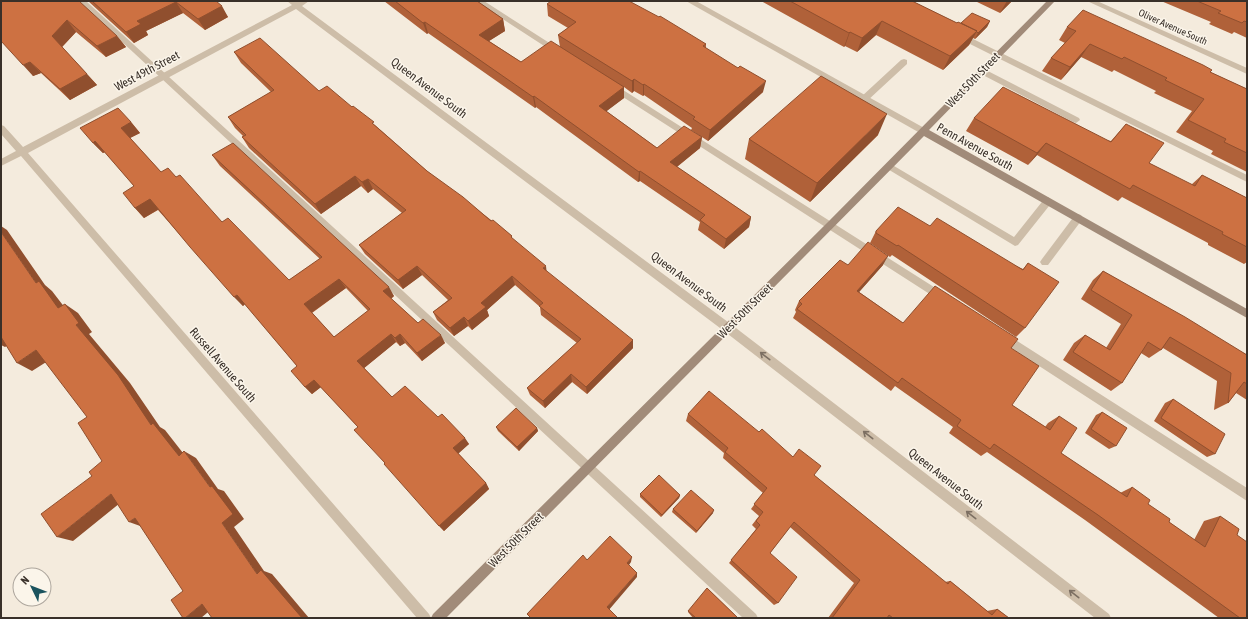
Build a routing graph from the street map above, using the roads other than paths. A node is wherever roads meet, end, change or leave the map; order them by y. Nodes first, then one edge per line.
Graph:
1 (82, 1) edge
2 (479, 1) edge
3 (690, 1) edge
4 (1051, 1) edge
5 (1091, 1) edge
6 (297, 2) edge
7 (950, 31) edge
8 (998, 55) junction
9 (566, 56) edge
10 (904, 62) dead end
11 (982, 71) junction
12 (1247, 71) edge
13 (163, 76) junction
14 (606, 82) edge
15 (864, 99) junction
16 (1076, 120) dead end
17 (1, 128) edge
18 (923, 131) junction
19 (21, 152) junction
20 (1, 163) edge
21 (889, 166) junction
22 (1247, 179) edge
23 (1048, 201) junction
24 (1078, 218) junction
25 (832, 225) junction
26 (1045, 262) dead end
27 (949, 302) edge
28 (1247, 314) edge
29 (728, 328) junction
30 (995, 332) edge
31 (589, 467) junction
32 (1247, 495) edge
33 (425, 618) edge
34 (437, 618) edge
35 (752, 618) edge
36 (1105, 618) edge

1 - 13 street
2 - 9 street
3 - 15 street, Penn Avenue South
4 - 8 main road, West 50th Street
5 - 12 street, Oliver Avenue South
6 - 13 street, West 49th Street
6 - 29 street, Queen Avenue South
7 - 8 street
8 - 11 main road, West 50th Street
8 - 22 street
10 - 15 street
11 - 16 street
11 - 18 main road, West 50th Street
13 - 19 street, West 49th Street
13 - 31 street
14 - 25 street
15 - 18 street, Penn Avenue South
17 - 19 street, Russell Avenue South
18 - 21 main road, West 50th Street
18 - 23 main road, Penn Avenue South
19 - 20 street, West 49th Street
19 - 33 street, Russell Avenue South
21 - 23 street
21 - 25 main road, West 50th Street
23 - 24 main road, Penn Avenue South
24 - 26 street
24 - 28 main road, Penn Avenue South
25 - 27 street
25 - 29 main road, West 50th Street
29 - 31 main road, West 50th Street
36 -> 29 street, Queen Avenue South
30 - 32 street
31 - 34 main road, West 50th Street
31 - 35 street

